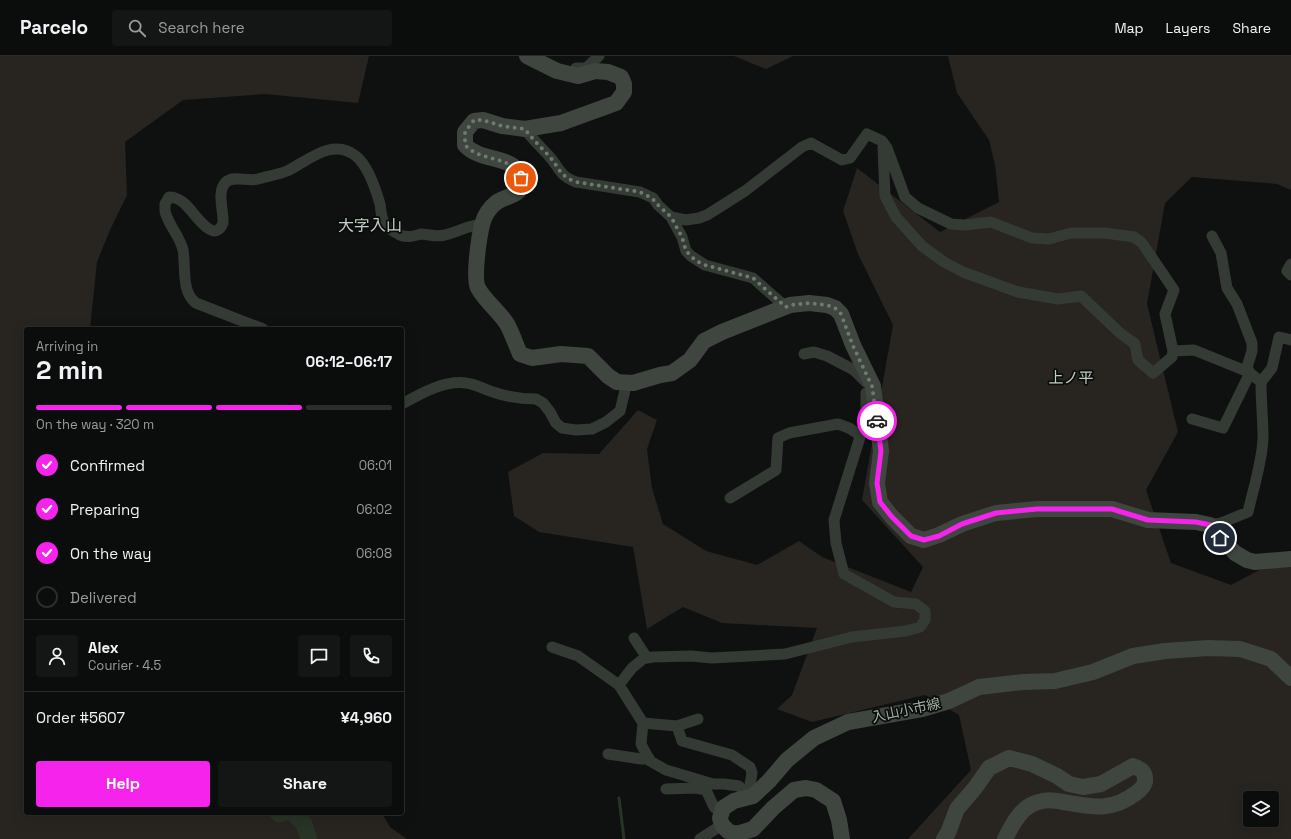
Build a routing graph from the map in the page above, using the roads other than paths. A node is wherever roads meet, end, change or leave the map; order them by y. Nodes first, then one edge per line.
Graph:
1 (527, 56) edge
2 (599, 56) edge
3 (557, 71) junction
4 (525, 129) junction
5 (882, 141) junction
6 (671, 217) junction
7 (482, 224) junction
8 (1212, 236) dead end
9 (1291, 264) edge
10 (1291, 275) edge
11 (786, 307) junction
12 (259, 327) edge
13 (1291, 340) edge
14 (1173, 351) junction
15 (804, 354) dead end
16 (1250, 373) junction
17 (627, 382) junction
18 (1261, 382) junction
19 (872, 386) junction
20 (404, 403) edge
21 (1192, 419) dead end
22 (860, 435) junction
23 (730, 498) dead end
24 (1210, 525) junction
25 (1291, 560) edge
26 (634, 638) dead end
27 (552, 647) dead end
28 (647, 658) junction
29 (1291, 678) edge
30 (619, 684) junction
31 (698, 719) dead end
32 (643, 723) junction
33 (677, 726) junction
34 (608, 754) dead end
35 (649, 758) junction
36 (666, 789) dead end
37 (748, 797) junction
38 (722, 819) junction
39 (737, 836) edge
40 (700, 839) edge
41 (842, 839) edge
42 (944, 839) edge
43 (1005, 839) edge

1 - 3 main road
2 - 3 street
3 - 4 main road
4 - 6 street
4 - 7 main road
5 - 6 street
5 - 14 street
5 - 14 street
6 - 11 street
7 - 12 street
7 - 17 main road
8 - 16 street
9 - 10 street
11 - 17 main road
11 - 19 main road
13 - 18 street
14 - 16 street
15 - 19 street
16 - 18 street
16 - 21 street
17 - 20 street
18 - 24 street
19 - 22 street
19 - 24 main road
22 - 23 street
22 - 28 street
24 - 25 main road
26 - 28 street
27 - 30 street
28 - 30 street
29 - 37 main road, 入山小市線
30 - 32 street
31 - 33 street
32 - 33 street
32 - 35 street
33 - 37 street
34 - 35 street
35 - 37 street
36 - 38 street
37 - 38 main road, 入山小市線
38 - 39 main road
38 - 40 street
39 - 41 main road
42 - 43 main road

